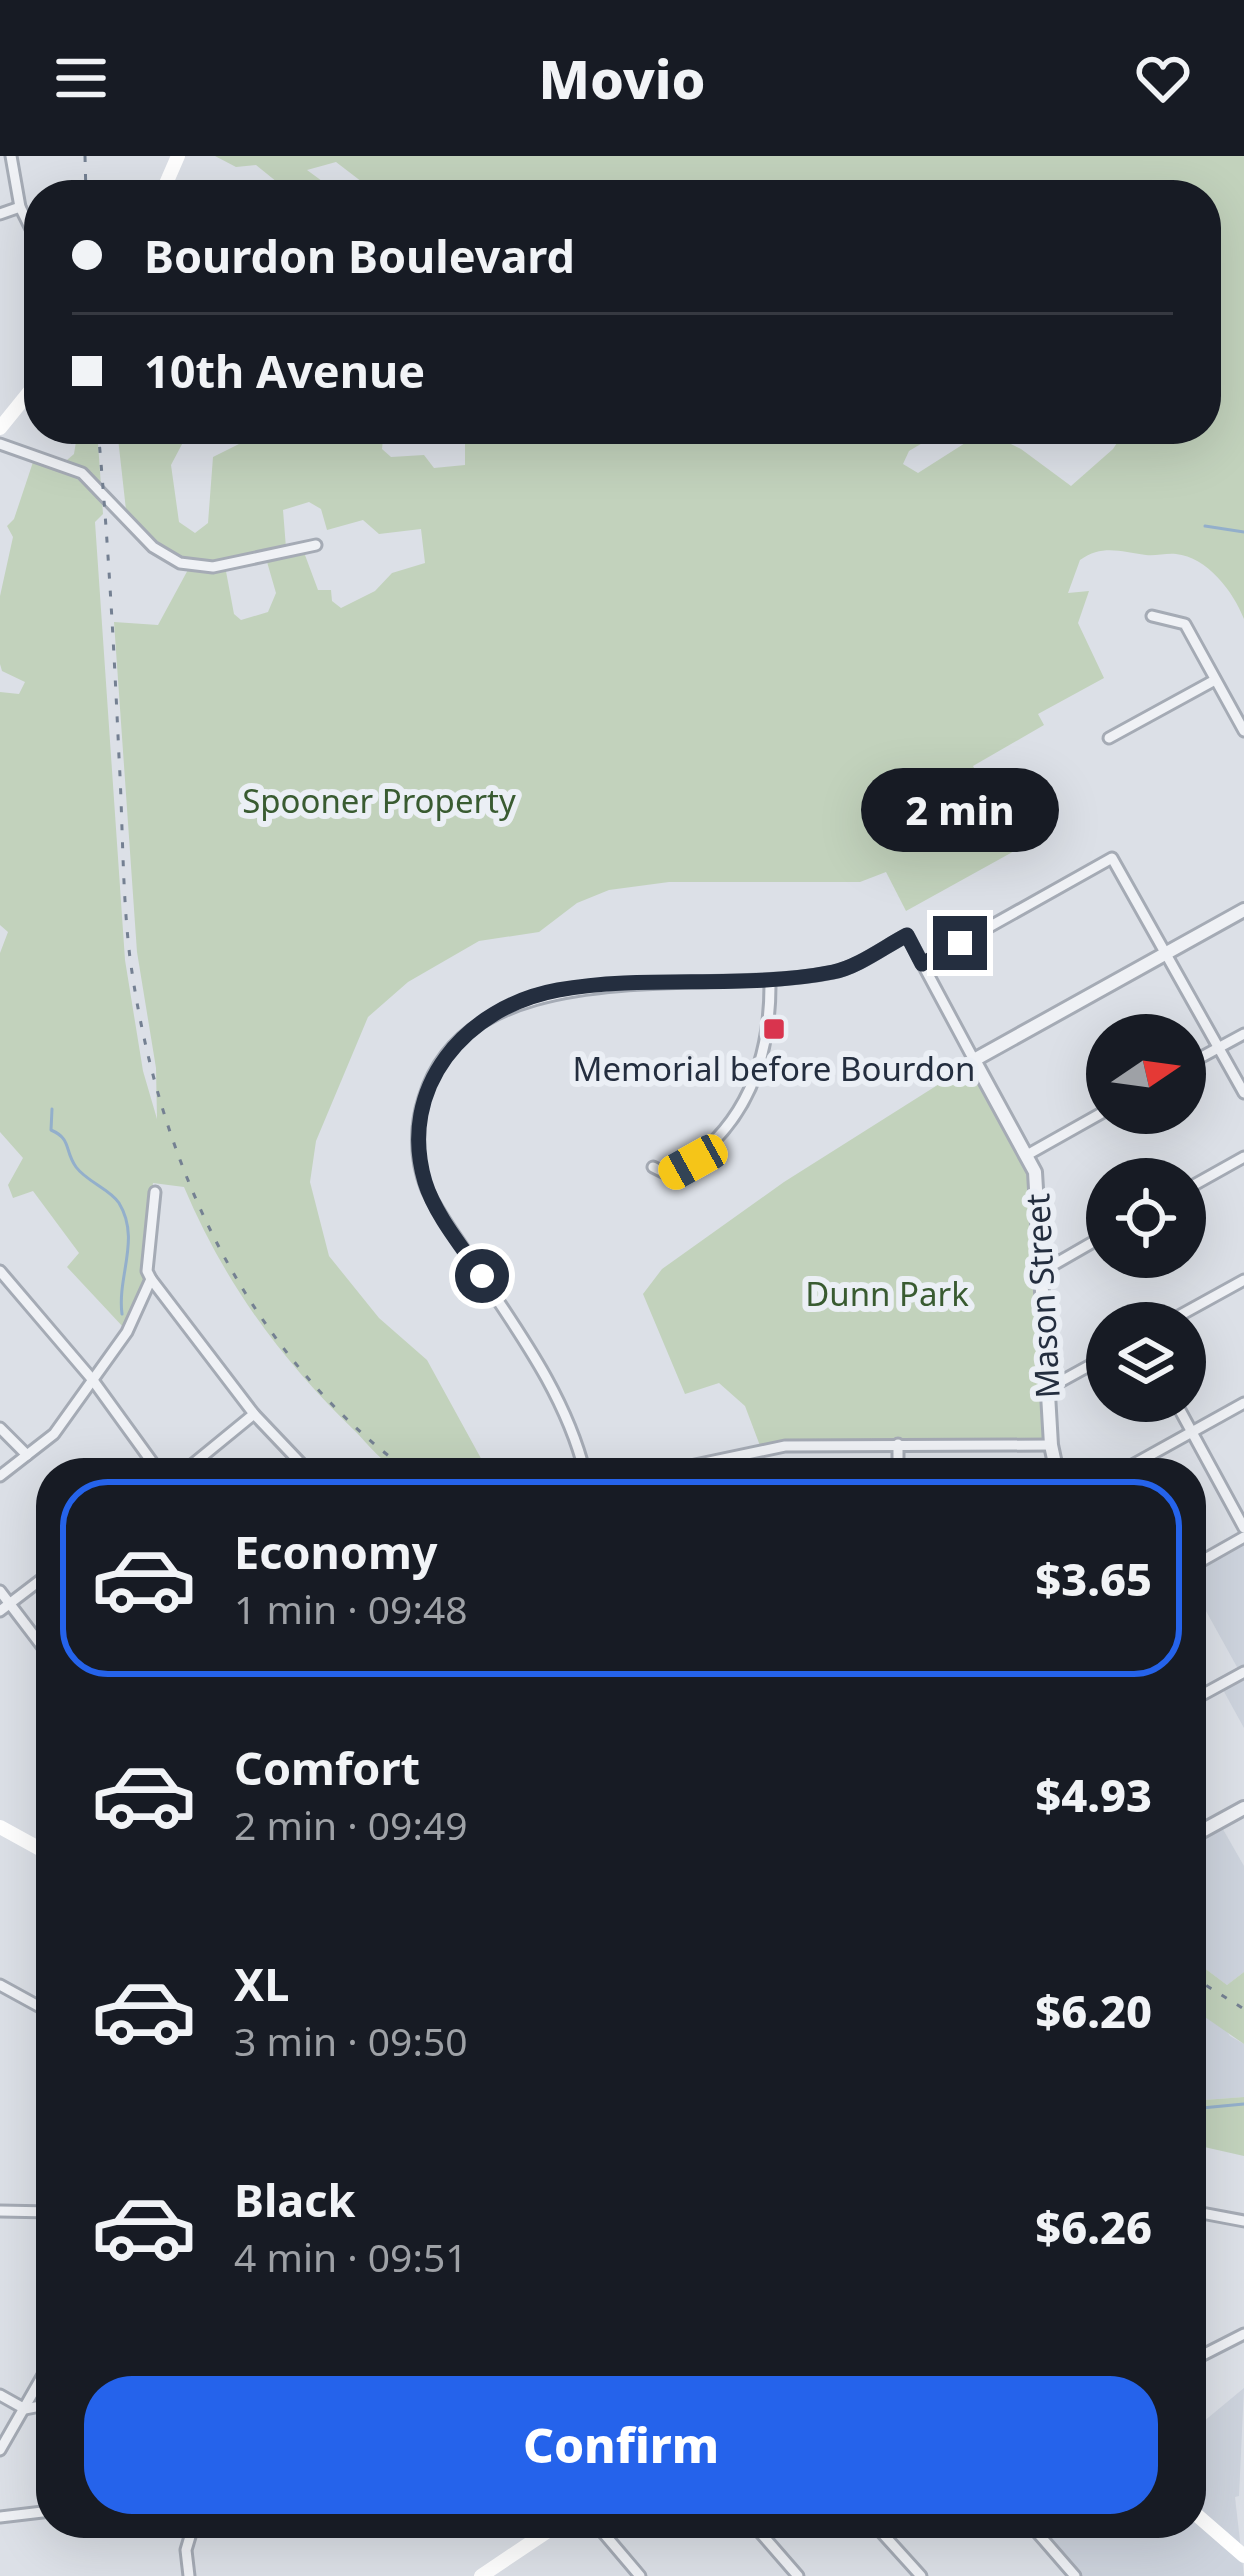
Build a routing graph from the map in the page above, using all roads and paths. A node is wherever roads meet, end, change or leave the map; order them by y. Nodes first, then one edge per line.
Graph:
1 (10, 156) edge
2 (20, 207) junction
3 (0, 214) edge
4 (24, 215) edge
5 (24, 398) edge
6 (0, 428) edge
7 (0, 444) edge
8 (316, 545) dead end
9 (1152, 616) dead end
10 (1215, 680) junction
11 (1244, 731) edge
12 (1109, 738) dead end
13 (1244, 910) edge
14 (1166, 953) junction
15 (922, 964) junction
16 (770, 980) junction
17 (1244, 1034) edge
18 (1218, 1047) junction
19 (1206, 1054) edge
20 (974, 1060) junction
21 (1244, 1093) edge
22 (1086, 1122) edge
23 (1027, 1155) junction
24 (1244, 1156) edge
25 (653, 1167) dead end
26 (1206, 1178) edge
27 (155, 1192) dead end
28 (1086, 1246) edge
29 (0, 1271) edge
30 (1041, 1271) junction
31 (151, 1279) junction
32 (1244, 1280) edge
33 (1204, 1302) edge
34 (1086, 1368) edge
35 (92, 1378) junction
36 (1047, 1389) junction
37 (1244, 1402) edge
38 (254, 1414) junction
39 (1186, 1422) edge
40 (0, 1428) edge
41 (1191, 1431) junction
42 (898, 1444) junction
43 (1051, 1445) junction
44 (27, 1455) junction
45 (736, 1456) joint
46 (149, 1458) edge
47 (200, 1458) edge
48 (296, 1458) edge
49 (580, 1458) edge
50 (727, 1458) edge
51 (898, 1458) edge
52 (1054, 1458) edge
53 (1144, 1458) edge
54 (1205, 1458) edge
55 (1206, 1460) edge
56 (0, 1476) edge
57 (1244, 1533) edge
58 (1206, 1557) edge
59 (36, 1584) edge
60 (0, 1591) edge
61 (5, 1608) edge
62 (36, 1642) edge
63 (1244, 1672) edge
64 (1206, 1693) edge
65 (1244, 1808) edge
66 (0, 1827) edge
67 (1206, 1829) edge
68 (36, 1847) edge
69 (0, 1985) edge
70 (36, 2005) edge
71 (0, 2211) edge
72 (36, 2212) edge
73 (1206, 2214) edge
74 (1244, 2221) edge
75 (1244, 2334) edge
76 (1206, 2353) edge
77 (36, 2389) edge
78 (0, 2395) edge
79 (36, 2407) edge
80 (25, 2409) junction
81 (0, 2450) edge
82 (36, 2513) edge
83 (0, 2517) edge
84 (1206, 2523) edge
85 (190, 2538) edge
86 (539, 2538) edge
87 (608, 2538) edge
88 (765, 2538) edge
89 (887, 2538) edge
90 (1042, 2538) edge
91 (1244, 2556) edge
92 (486, 2575) edge
93 (189, 2576) edge
94 (640, 2576) edge
95 (798, 2576) edge
96 (921, 2576) edge
97 (1076, 2576) edge

1 - 2 street
2 - 3 street
2 - 4 street
5 - 6 main road
7 - 8 street
9 - 10 street
10 - 11 street
10 - 12 street
13 - 14 street
14 - 15 street
14 - 18 street
14 - 20 street
15 - 16 street, Mason Street
15 - 20 street, Mason Street
16 - 25 street
16 - 49 street
17 - 18 street
18 - 19 street
18 - 21 street
20 - 23 street, Mason Street
22 - 23 street
23 - 30 street, Mason Street
24 - 26 street
27 - 31 street
28 - 30 street
29 - 35 street
30 - 36 street, Mason Street
31 - 35 street
31 - 38 street
32 - 33 street
34 - 36 street
35 - 44 street
35 - 46 street
36 - 43 street, Mason Street
37 - 41 street
38 - 47 street
38 - 48 street
39 - 41 street
40 - 44 street
41 - 53 street
41 - 54 street
42 - 43 street
42 - 45 street
42 - 51 street
43 - 52 street, Mason Street
44 - 56 street
45 - 50 street
55 - 57 street
57 - 58 street
59 - 61 street
60 - 61 street
61 - 62 street
63 - 64 street
65 - 67 street
66 - 68 main road
69 - 70 street
71 - 72 street
73 - 74 street
75 - 76 street
77 - 80 street
78 - 80 street
79 - 80 street
80 - 81 street
82 - 83 street
84 - 91 main road
85 - 93 street
86 - 92 main road
87 - 94 street
88 - 95 street
89 - 96 street
90 - 97 street

